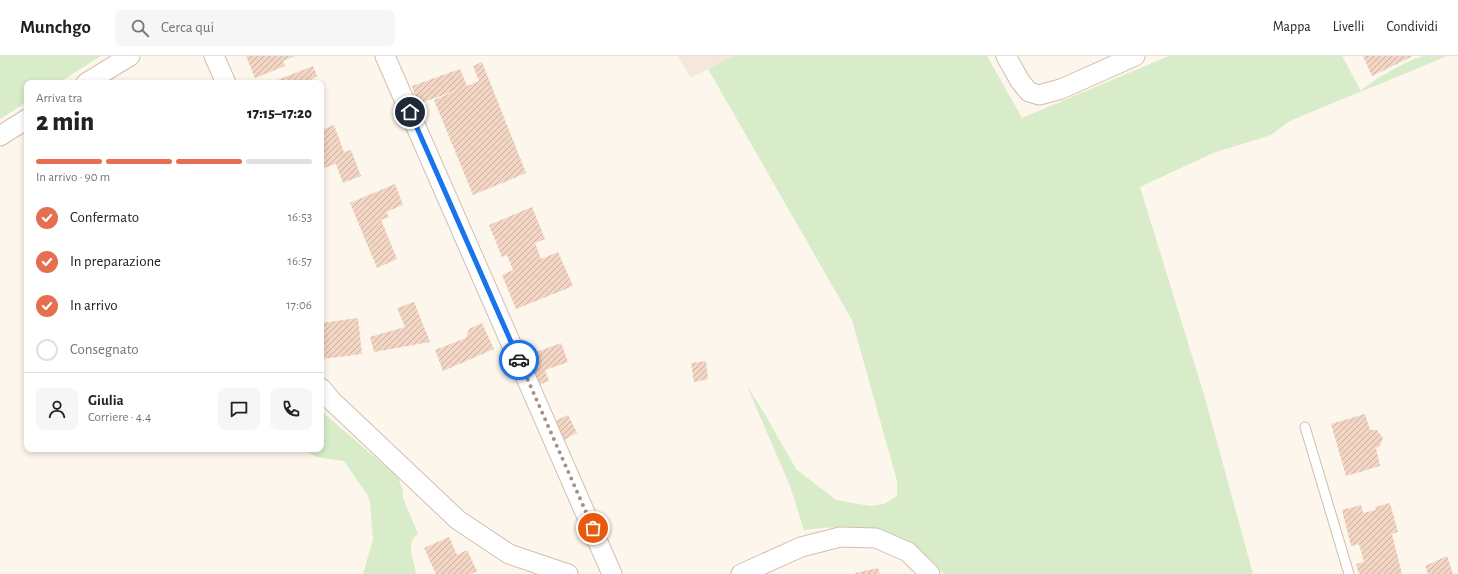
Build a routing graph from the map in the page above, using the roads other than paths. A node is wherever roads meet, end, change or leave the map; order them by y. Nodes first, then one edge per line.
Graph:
1 (130, 56) edge
2 (214, 56) edge
3 (385, 56) edge
4 (1006, 56) edge
5 (1135, 56) edge
6 (91, 80) edge
7 (225, 80) edge
8 (24, 121) edge
9 (0, 136) edge
10 (324, 392) edge
11 (1305, 427) dead end
12 (568, 574) edge
13 (612, 574) edge
14 (741, 574) edge
15 (930, 574) edge
16 (1349, 574) edge

1 - 6 street
2 - 7 street
3 - 13 street
4 - 5 street
8 - 9 street
10 - 12 street
11 - 16 lane
14 - 15 street

